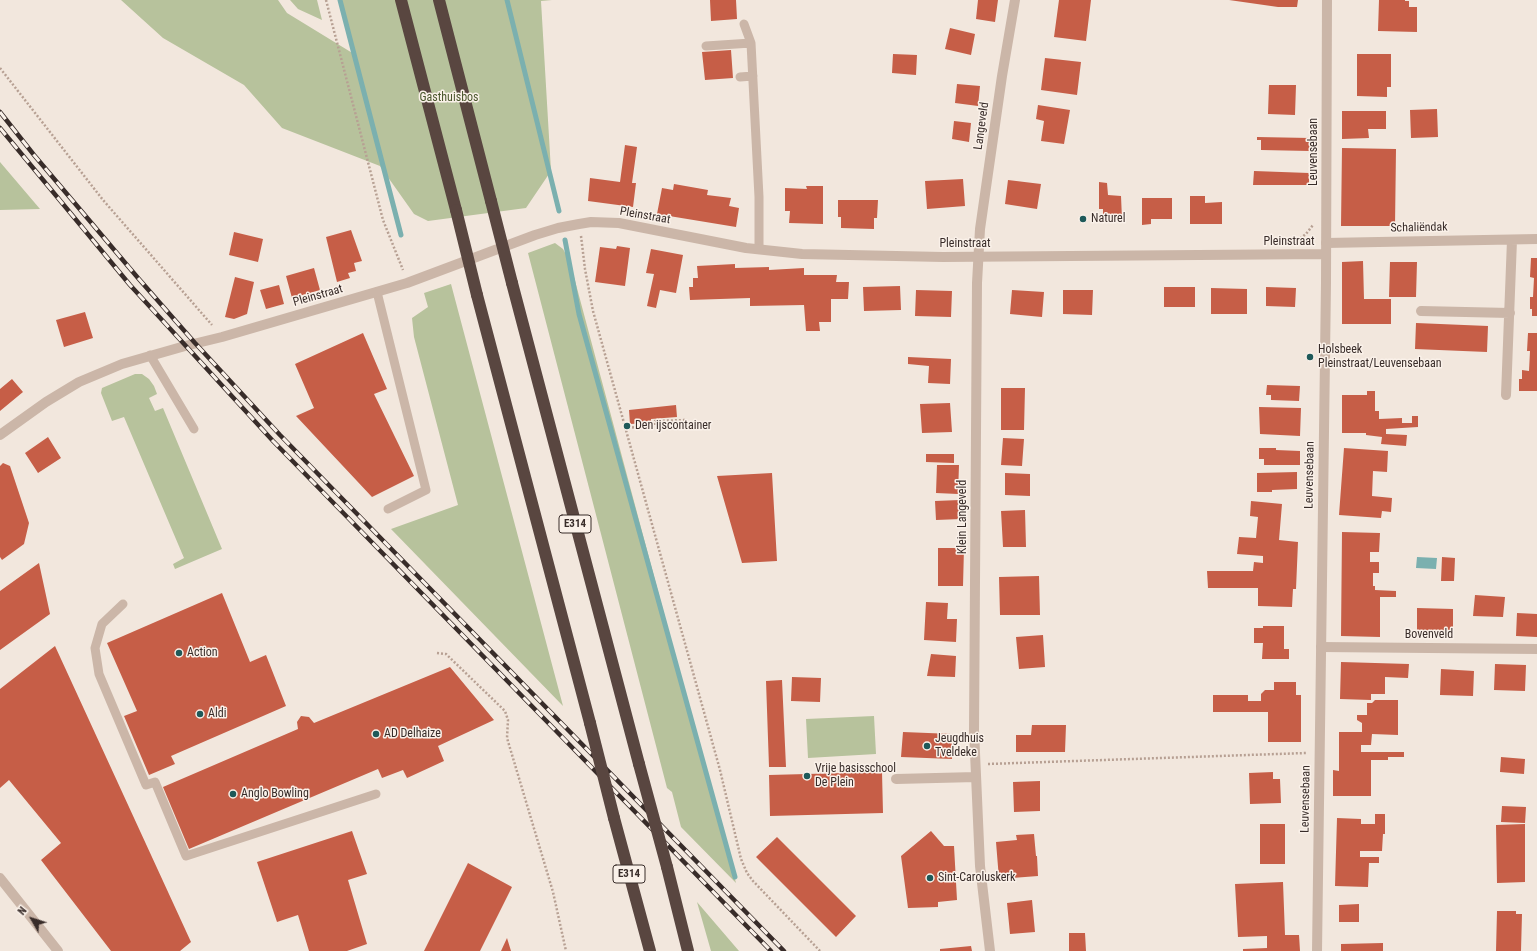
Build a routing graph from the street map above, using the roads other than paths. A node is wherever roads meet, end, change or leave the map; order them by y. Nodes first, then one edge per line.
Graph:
1 (401, 0) edge
2 (439, 0) edge
3 (1015, 0) edge
4 (1327, 0) edge
5 (744, 24) dead end
6 (751, 43) junction
7 (706, 46) dead end
8 (753, 76) junction
9 (740, 77) dead end
10 (1537, 239) edge
11 (1512, 240) junction
12 (1326, 243) junction
13 (759, 249) junction
14 (1326, 254) junction
15 (979, 257) junction
16 (377, 292) junction
17 (1421, 311) dead end
18 (1510, 313) junction
19 (150, 356) junction
20 (1506, 395) dead end
21 (194, 429) dead end
22 (0, 436) edge
23 (388, 509) dead end
24 (123, 604) dead end
25 (1321, 647) junction
26 (1537, 649) edge
27 (976, 777) junction
28 (896, 779) dead end
29 (376, 794) dead end
30 (0, 878) edge
31 (58, 951) edge
32 (650, 951) edge
33 (688, 951) edge
34 (990, 951) edge
35 (1317, 951) edge

1 - 32 highway, E314, bridge
2 - 33 highway, E314, bridge
3 - 15 street, Langeveld
4 - 12 street, Leuvensebaan
5 - 6 lane
6 - 7 lane
6 - 8 lane
8 - 9 lane
8 - 13 lane
10 - 11 street, Schaliëndak
11 - 12 street, Schaliëndak
11 - 18 street
12 - 14 street, Leuvensebaan
13 - 15 street, Pleinstraat
13 - 16 street, Pleinstraat
14 - 15 street, Pleinstraat
14 - 25 street, Leuvensebaan
15 - 27 street, Klein Langeveld
16 - 19 street, Pleinstraat
16 - 23 lane
17 - 18 street
18 - 20 street
19 - 21 lane
19 - 22 street, Pleinstraat
24 - 29 lane
25 - 26 street, Bovenveld
25 - 35 street, Leuvensebaan
27 - 28 street
27 - 34 street, Klein Langeveld
30 - 31 street

